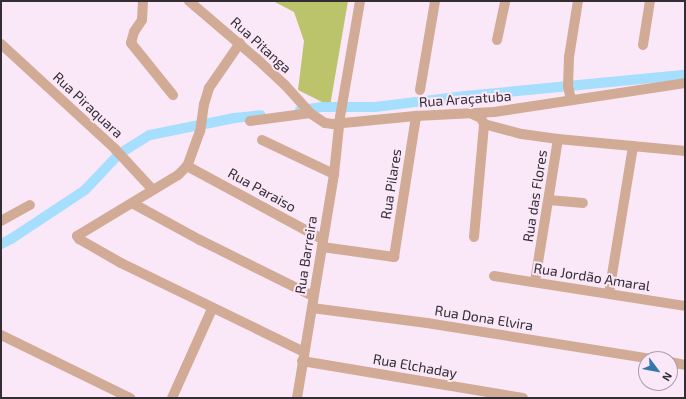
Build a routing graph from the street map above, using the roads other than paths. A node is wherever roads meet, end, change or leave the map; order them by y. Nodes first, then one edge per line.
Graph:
1 (143, 1) edge
2 (189, 1) edge
3 (360, 1) edge
4 (435, 1) edge
5 (505, 1) edge
6 (578, 1) edge
7 (650, 1) edge
8 (497, 40) dead end
9 (240, 43) junction
10 (1, 44) edge
11 (642, 45) dead end
12 (685, 83) edge
13 (420, 90) dead end
14 (173, 95) dead end
15 (571, 100) junction
16 (310, 113) junction
17 (470, 113) junction
18 (416, 116) junction
19 (340, 120) junction
20 (250, 121) dead end
21 (484, 124) junction
22 (558, 139) junction
23 (262, 140) dead end
24 (633, 146) junction
25 (685, 150) edge
26 (187, 166) junction
27 (334, 174) junction
28 (152, 190) junction
29 (549, 200) junction
30 (132, 203) junction
31 (583, 203) dead end
32 (30, 204) dead end
33 (1, 221) edge
34 (474, 237) dead end
35 (322, 243) junction
36 (494, 276) dead end
37 (535, 281) junction
38 (609, 293) junction
39 (314, 296) junction
40 (685, 306) edge
41 (312, 308) junction
42 (212, 309) junction
43 (1, 335) edge
44 (303, 356) junction
45 (638, 357) edge
46 (130, 398) edge
47 (172, 398) edge
48 (297, 398) edge
49 (523, 398) edge

1 - 14 street
2 - 9 street, Rua Pitanga
3 - 19 street, Rua Barreira
4 - 13 street
5 - 8 street
6 - 15 street
7 - 11 street
9 - 16 street, Rua Pitanga
9 - 26 street
10 - 28 street, Rua Piraquara
12 - 15 street, Rua Araçatuba
15 - 17 street, Rua Araçatuba
16 - 19 street, Rua Araçatuba
16 - 20 street
17 - 18 street, Rua Araçatuba
17 - 21 street
18 - 19 street, Rua Araçatuba
18 - 35 street, Rua Pilares
19 - 27 street, Rua Barreira
21 - 22 street
21 - 34 street
22 - 24 street
22 - 29 street, Rua das Flores
23 - 27 street
24 - 25 street
24 - 38 street
26 - 28 street
26 - 35 street, Rua Paraiso
27 - 35 street, Rua Barreira
28 - 30 street
29 - 31 street
29 - 37 street, Rua das Flores
30 - 39 street
30 - 42 street, Rua Elchaday
32 - 33 street
35 - 39 street, Rua Barreira
36 - 37 street, Rua Jordão Amaral
37 - 38 street, Rua Jordão Amaral
38 - 40 street, Rua Jordão Amaral
39 - 41 street, Rua Barreira
41 - 44 street, Rua Barreira
41 - 45 street, Rua Dona Elvira
42 - 44 street, Rua Elchaday
42 - 47 street
43 - 46 street
44 - 48 street, Rua Barreira
44 - 49 street, Rua Elchaday

